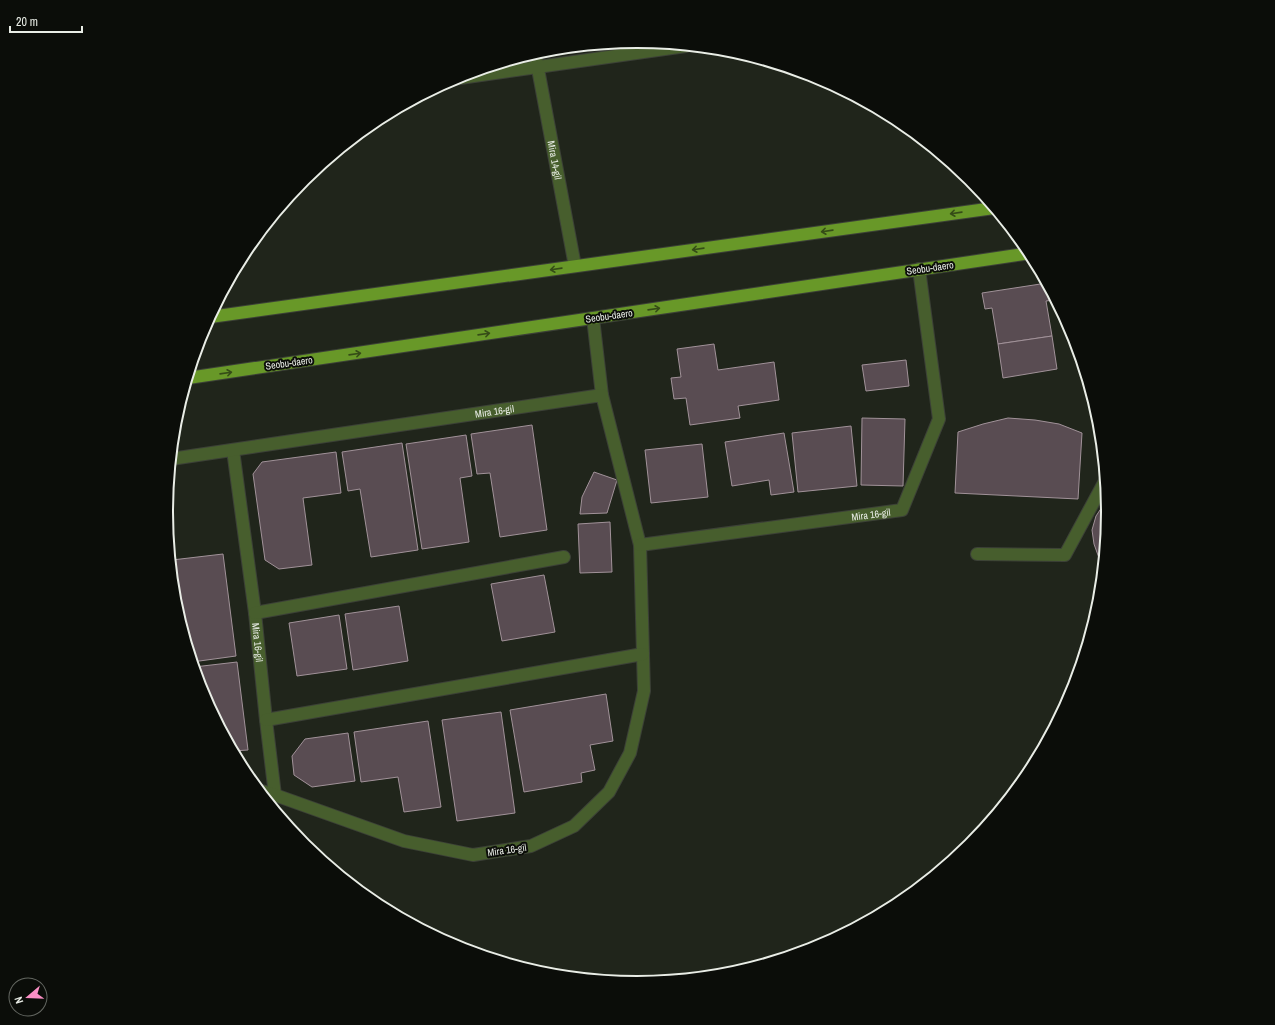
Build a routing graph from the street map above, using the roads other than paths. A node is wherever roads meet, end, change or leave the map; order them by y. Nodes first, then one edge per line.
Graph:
1 (665, 49) edge
2 (536, 59) edge
3 (538, 67) junction
4 (483, 75) edge
5 (989, 209) edge
6 (1024, 254) edge
7 (575, 266) junction
8 (919, 270) junction
9 (217, 316) edge
10 (593, 318) junction
11 (194, 377) edge
12 (602, 395) junction
13 (233, 450) junction
14 (176, 458) edge
15 (1101, 488) edge
16 (640, 545) junction
17 (977, 554) dead end
18 (564, 557) dead end
19 (255, 613) junction
20 (643, 654) junction
21 (266, 720) junction
22 (267, 793) edge
23 (276, 795) junction

1 - 3 street
2 - 3 street, Mira 14-gil
3 - 4 street
3 - 7 street, Mira 14-gil
5 -> 7 main road
6 - 8 main road, Seobu-daero
7 -> 9 main road
10 -> 8 main road, Seobu-daero
8 - 16 street, Mira 16-gil
11 -> 10 main road, Seobu-daero
10 - 12 street
12 - 13 street, Mira 16-gil
12 - 16 street, Mira 16-gil
13 - 14 street, Mira 16-gil
13 - 19 street, Mira 16-gil
15 - 17 street
16 - 20 street, Mira 16-gil
18 - 19 street, Mira 16-gil
19 - 21 street, Mira 16-gil
20 - 21 street
20 - 23 street, Mira 16-gil
21 - 23 street, Mira 16-gil
22 - 23 street, Mira 16-gil

